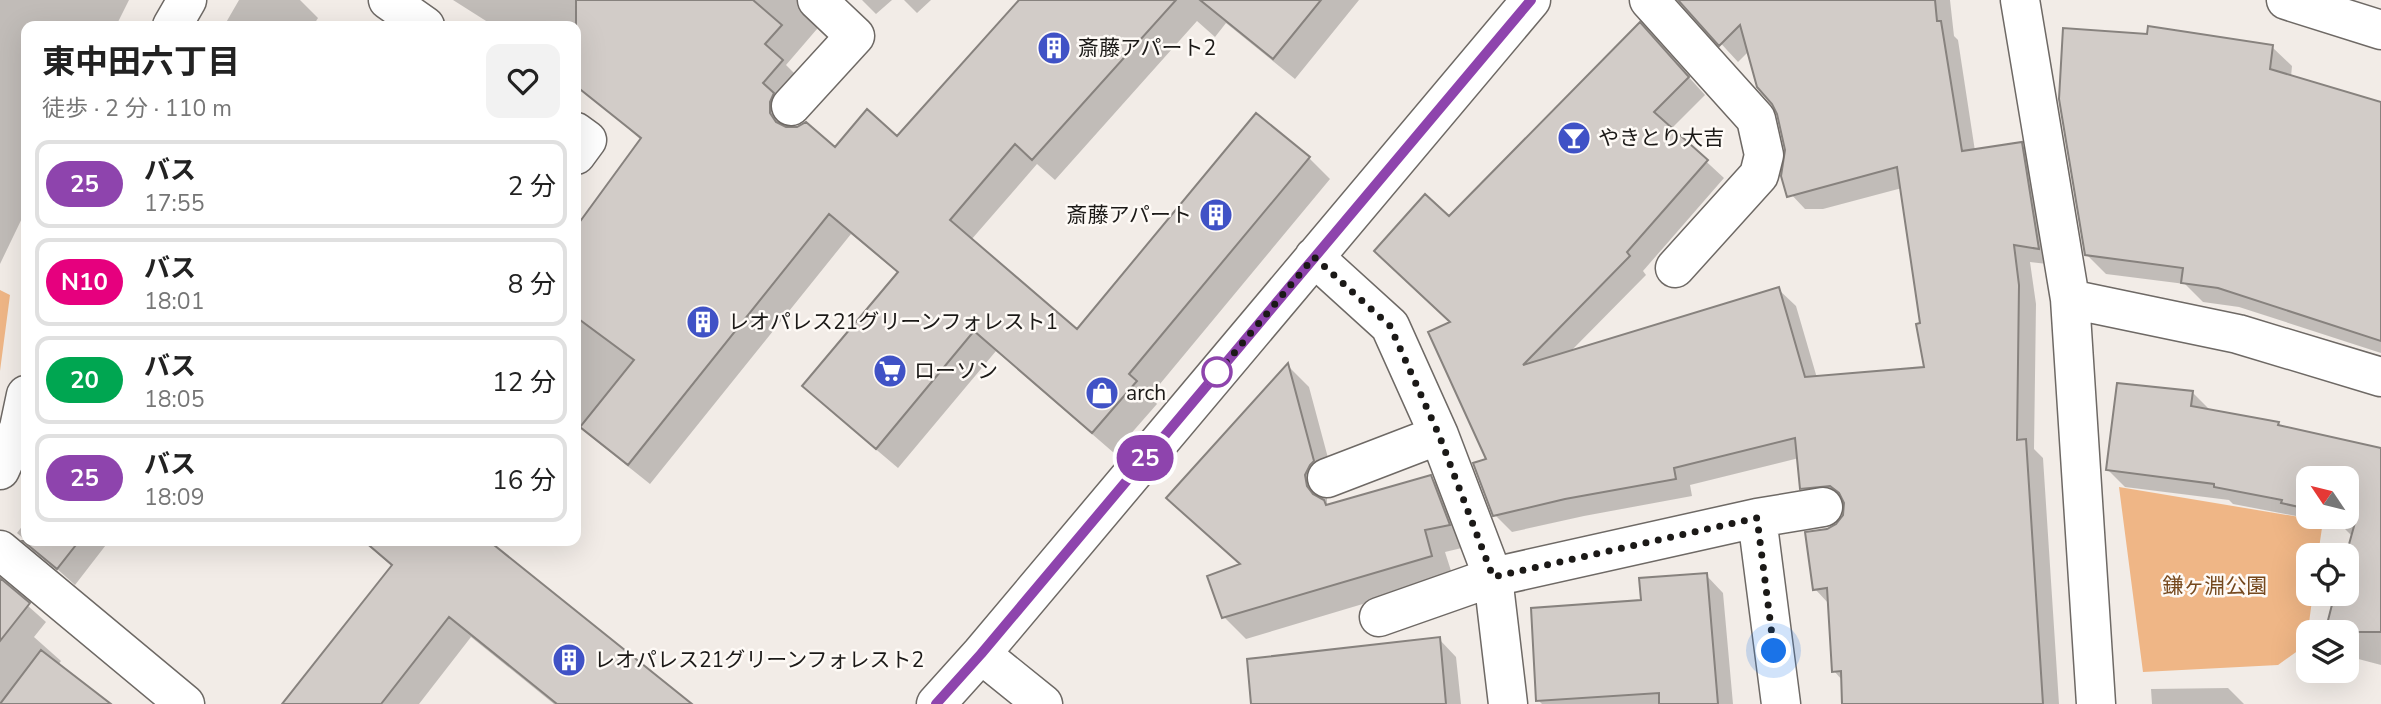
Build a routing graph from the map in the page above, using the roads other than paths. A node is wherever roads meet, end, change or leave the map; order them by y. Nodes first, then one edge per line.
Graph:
1 (187, 0) edge
2 (388, 0) edge
3 (817, 0) edge
4 (1531, 0) edge
5 (1650, 0) edge
6 (2020, 0) edge
7 (2286, 0) edge
8 (176, 21) edge
9 (418, 21) edge
10 (2381, 30) edge
11 (791, 106) dead end
12 (581, 136) edge
13 (581, 148) edge
14 (1314, 257) junction
15 (1675, 268) dead end
16 (2070, 299) junction
17 (2381, 377) edge
18 (21, 419) edge
19 (1439, 435) junction
20 (0, 470) edge
21 (1327, 478) dead end
22 (1823, 507) dead end
23 (1757, 518) junction
24 (0, 550) edge
25 (1493, 577) junction
26 (1379, 617) dead end
27 (981, 654) junction
28 (185, 704) edge
29 (936, 704) edge
30 (1043, 704) edge
31 (1508, 704) edge
32 (1781, 704) edge
33 (2096, 704) edge

1 - 8 street
2 - 9 street
3 - 11 street
4 - 14 street
5 - 15 street
6 - 16 street
7 - 10 street
12 - 13 street
14 - 19 street
14 - 27 street
16 - 17 street
16 - 33 street
18 - 20 street
19 - 21 street
19 - 25 street
22 - 23 street
23 - 25 street
23 - 32 street
24 - 28 street
25 - 26 street
25 - 31 street
27 - 29 street
27 - 30 street

